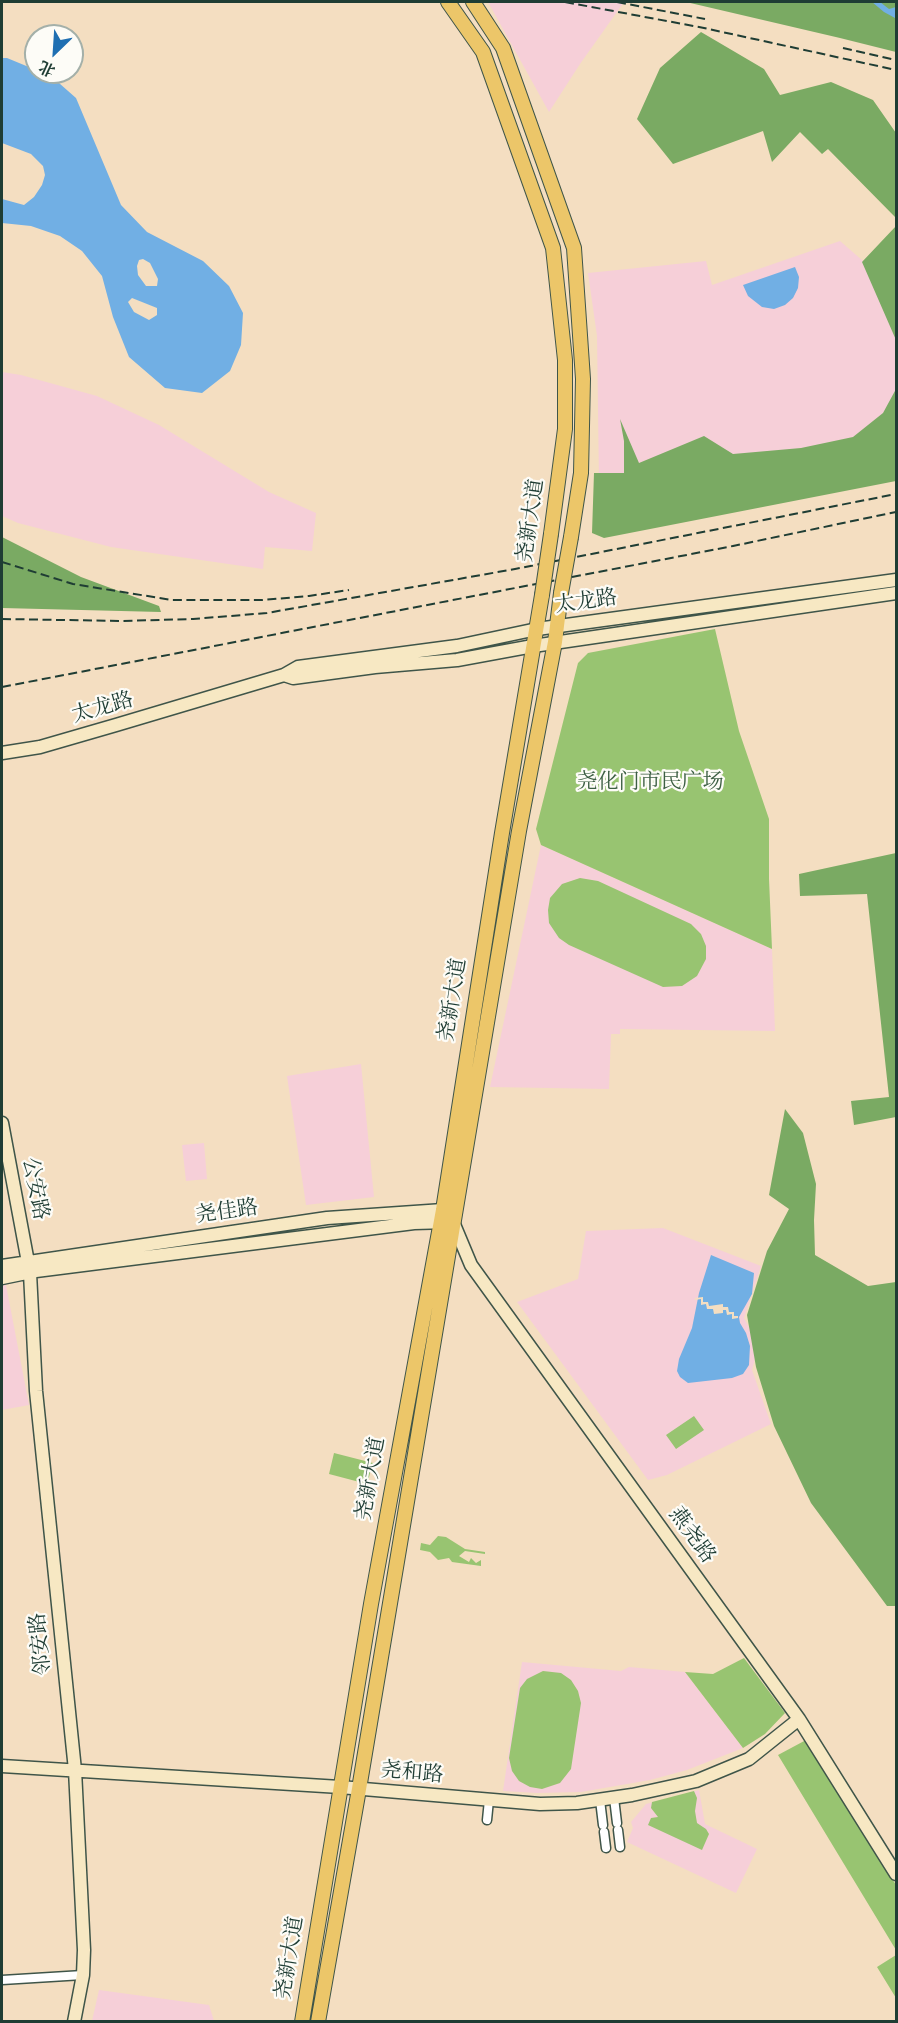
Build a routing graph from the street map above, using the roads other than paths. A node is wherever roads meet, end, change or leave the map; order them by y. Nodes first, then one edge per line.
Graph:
1 (448, 2) edge
2 (473, 2) edge
3 (897, 580) edge
4 (897, 594) edge
5 (557, 627) junction
6 (537, 629) junction
7 (555, 642) junction
8 (533, 646) junction
9 (284, 675) junction
10 (2, 753) edge
11 (2, 1123) edge
12 (448, 1219) junction
13 (2, 1266) edge
14 (29, 1267) junction
15 (2, 1278) edge
16 (799, 1719) junction
17 (2, 1766) edge
18 (75, 1770) junction
19 (340, 1787) junction
20 (359, 1789) junction
21 (614, 1798) junction
22 (489, 1800) junction
23 (600, 1800) junction
24 (487, 1820) dead end
25 (620, 1847) dead end
26 (606, 1848) dead end
27 (897, 1874) edge
28 (83, 1975) junction
29 (2, 1980) edge
30 (74, 2022) edge
31 (302, 2022) edge
32 (318, 2022) edge

1 - 6 main road, 尧新大道, bridge
2 - 5 main road, 尧新大道, bridge
3 - 5 main road, 太龙路
4 - 7 main road, 太龙路
5 - 6 main road, 太龙路
5 - 7 main road, 尧新大道
6 - 8 main road, 尧新大道
6 - 9 main road, 太龙路
7 - 8 main road, 太龙路
7 - 12 main road, 尧新大道
8 - 9 main road, 太龙路
8 - 12 main road, 尧新大道
9 - 10 main road, 太龙路
11 - 14 main road, 公安路
12 - 14 main road, 尧佳路
12 - 16 main road, 燕尧路
12 - 19 main road, 尧新大道
12 - 20 main road, 尧新大道
13 - 14 main road, 尧佳路
14 - 15 main road, 尧佳路
14 - 18 main road, 邻安路
16 - 21 main road, 尧和路
16 - 27 main road, 燕尧路
17 - 18 main road, 尧和路
18 - 19 main road, 尧和路
18 - 28 main road, 邻安路
19 - 20 main road, 尧和路
19 - 31 main road, 尧新大道
20 - 22 main road, 尧和路
20 - 32 main road, 尧新大道
21 - 23 main road, 尧和路
21 - 25 street
22 - 23 main road, 尧和路
22 - 24 street
23 - 26 street
28 - 29 street
28 - 30 main road, 邻安路

